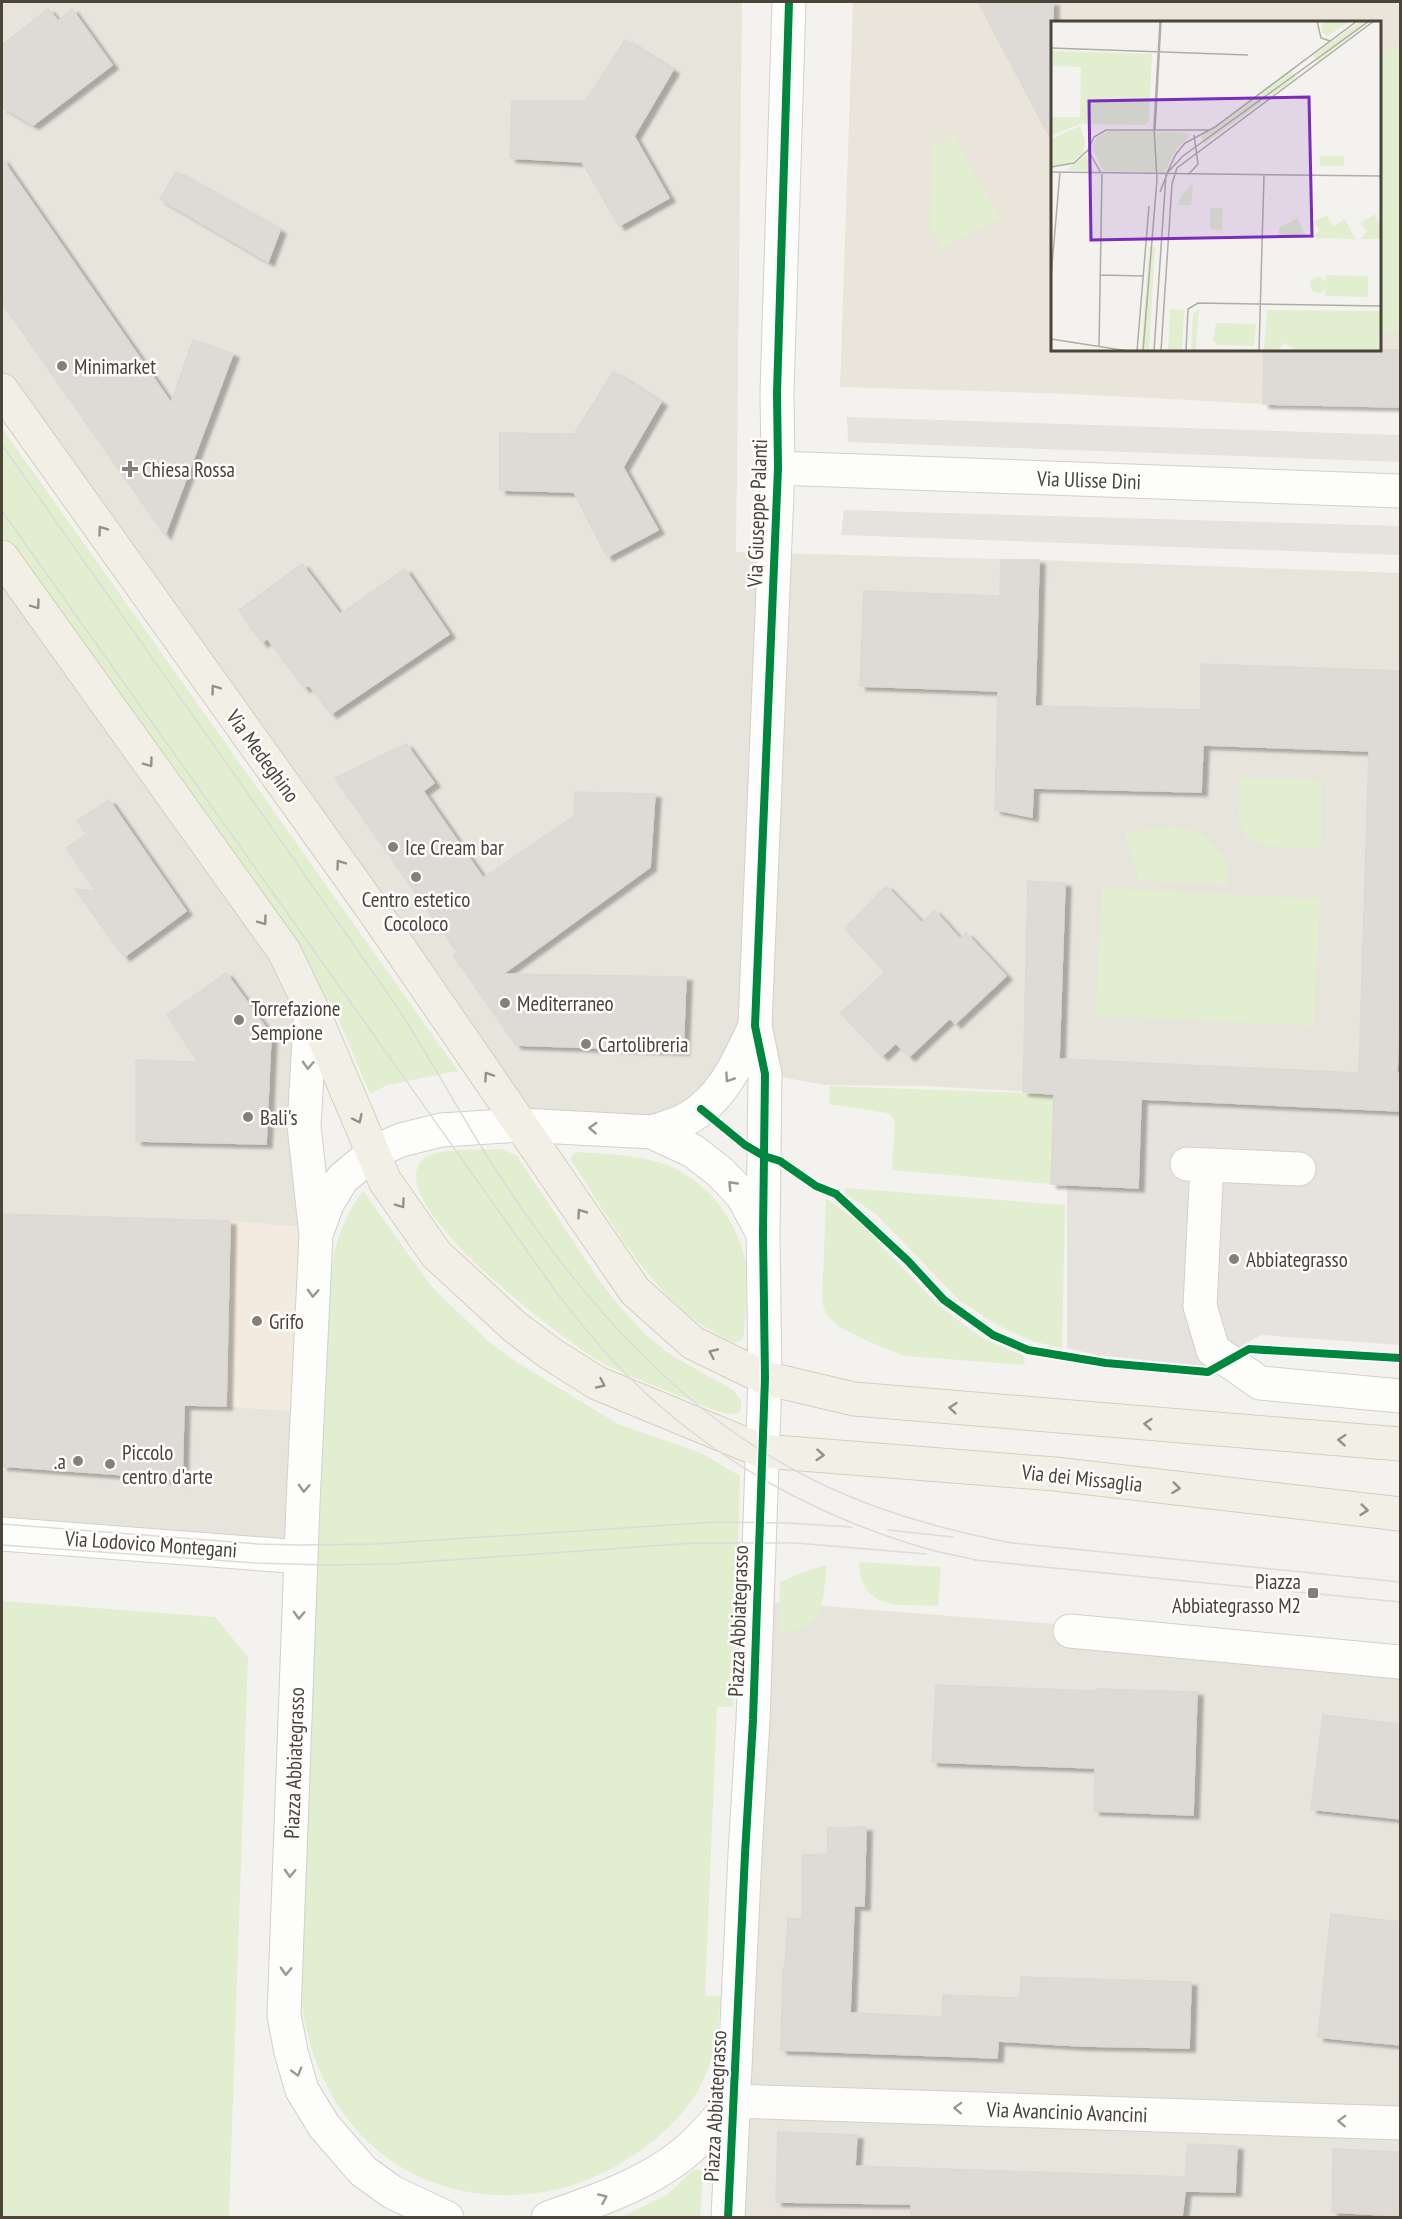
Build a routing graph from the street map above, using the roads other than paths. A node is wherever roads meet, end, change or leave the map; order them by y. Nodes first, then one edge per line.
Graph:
1 (789, 2) edge
2 (2, 390) edge
3 (778, 468) junction
4 (1401, 491) edge
5 (2, 557) edge
6 (311, 1007) junction
7 (754, 1026) junction
8 (520, 1125) junction
9 (652, 1132) junction
10 (374, 1152) junction
11 (1299, 1169) dead end
12 (763, 1234) junction
13 (316, 1235) junction
14 (765, 1378) junction
15 (1401, 1396) edge
16 (1401, 1444) edge
17 (762, 1451) junction
18 (1401, 1514) edge
19 (2, 1534) edge
20 (301, 1557) junction
21 (1070, 1631) dead end
22 (1401, 1662) edge
23 (734, 2101) junction
24 (1401, 2123) edge
25 (436, 2216) edge
26 (548, 2217) edge
27 (728, 2217) edge

1 - 3 street, Via Giuseppe Palanti
8 -> 2 main road, Via Medeghino
3 - 4 street, Via Ulisse Dini
3 - 7 street, Via Giuseppe Palanti
5 -> 6 main road
6 -> 10 main road
6 -> 13 street, Piazza Abbiategrasso
7 -> 9 street, Piazza Abbiategrasso
7 - 12 street, Piazza Abbiategrasso
9 -> 8 street, Piazza Abbiategrasso
8 - 10 street, Piazza Abbiategrasso
14 -> 8 main road
12 -> 9 street, Piazza Abbiategrasso
10 - 13 street, Piazza Abbiategrasso
10 -> 17 main road
11 - 15 street
12 - 14 street, Piazza Abbiategrasso
13 -> 20 street, Piazza Abbiategrasso
16 -> 14 main road
14 - 17 street, Piazza Abbiategrasso
17 -> 18 main road, Via dei Missaglia
17 - 23 street, Piazza Abbiategrasso
19 - 20 street, Via Lodovico Montegani
20 -> 25 street, Piazza Abbiategrasso
21 - 22 street
24 -> 23 street, Via Avancinio Avancini
26 -> 23 street, Piazza Abbiategrasso
23 - 27 street, Piazza Abbiategrasso

